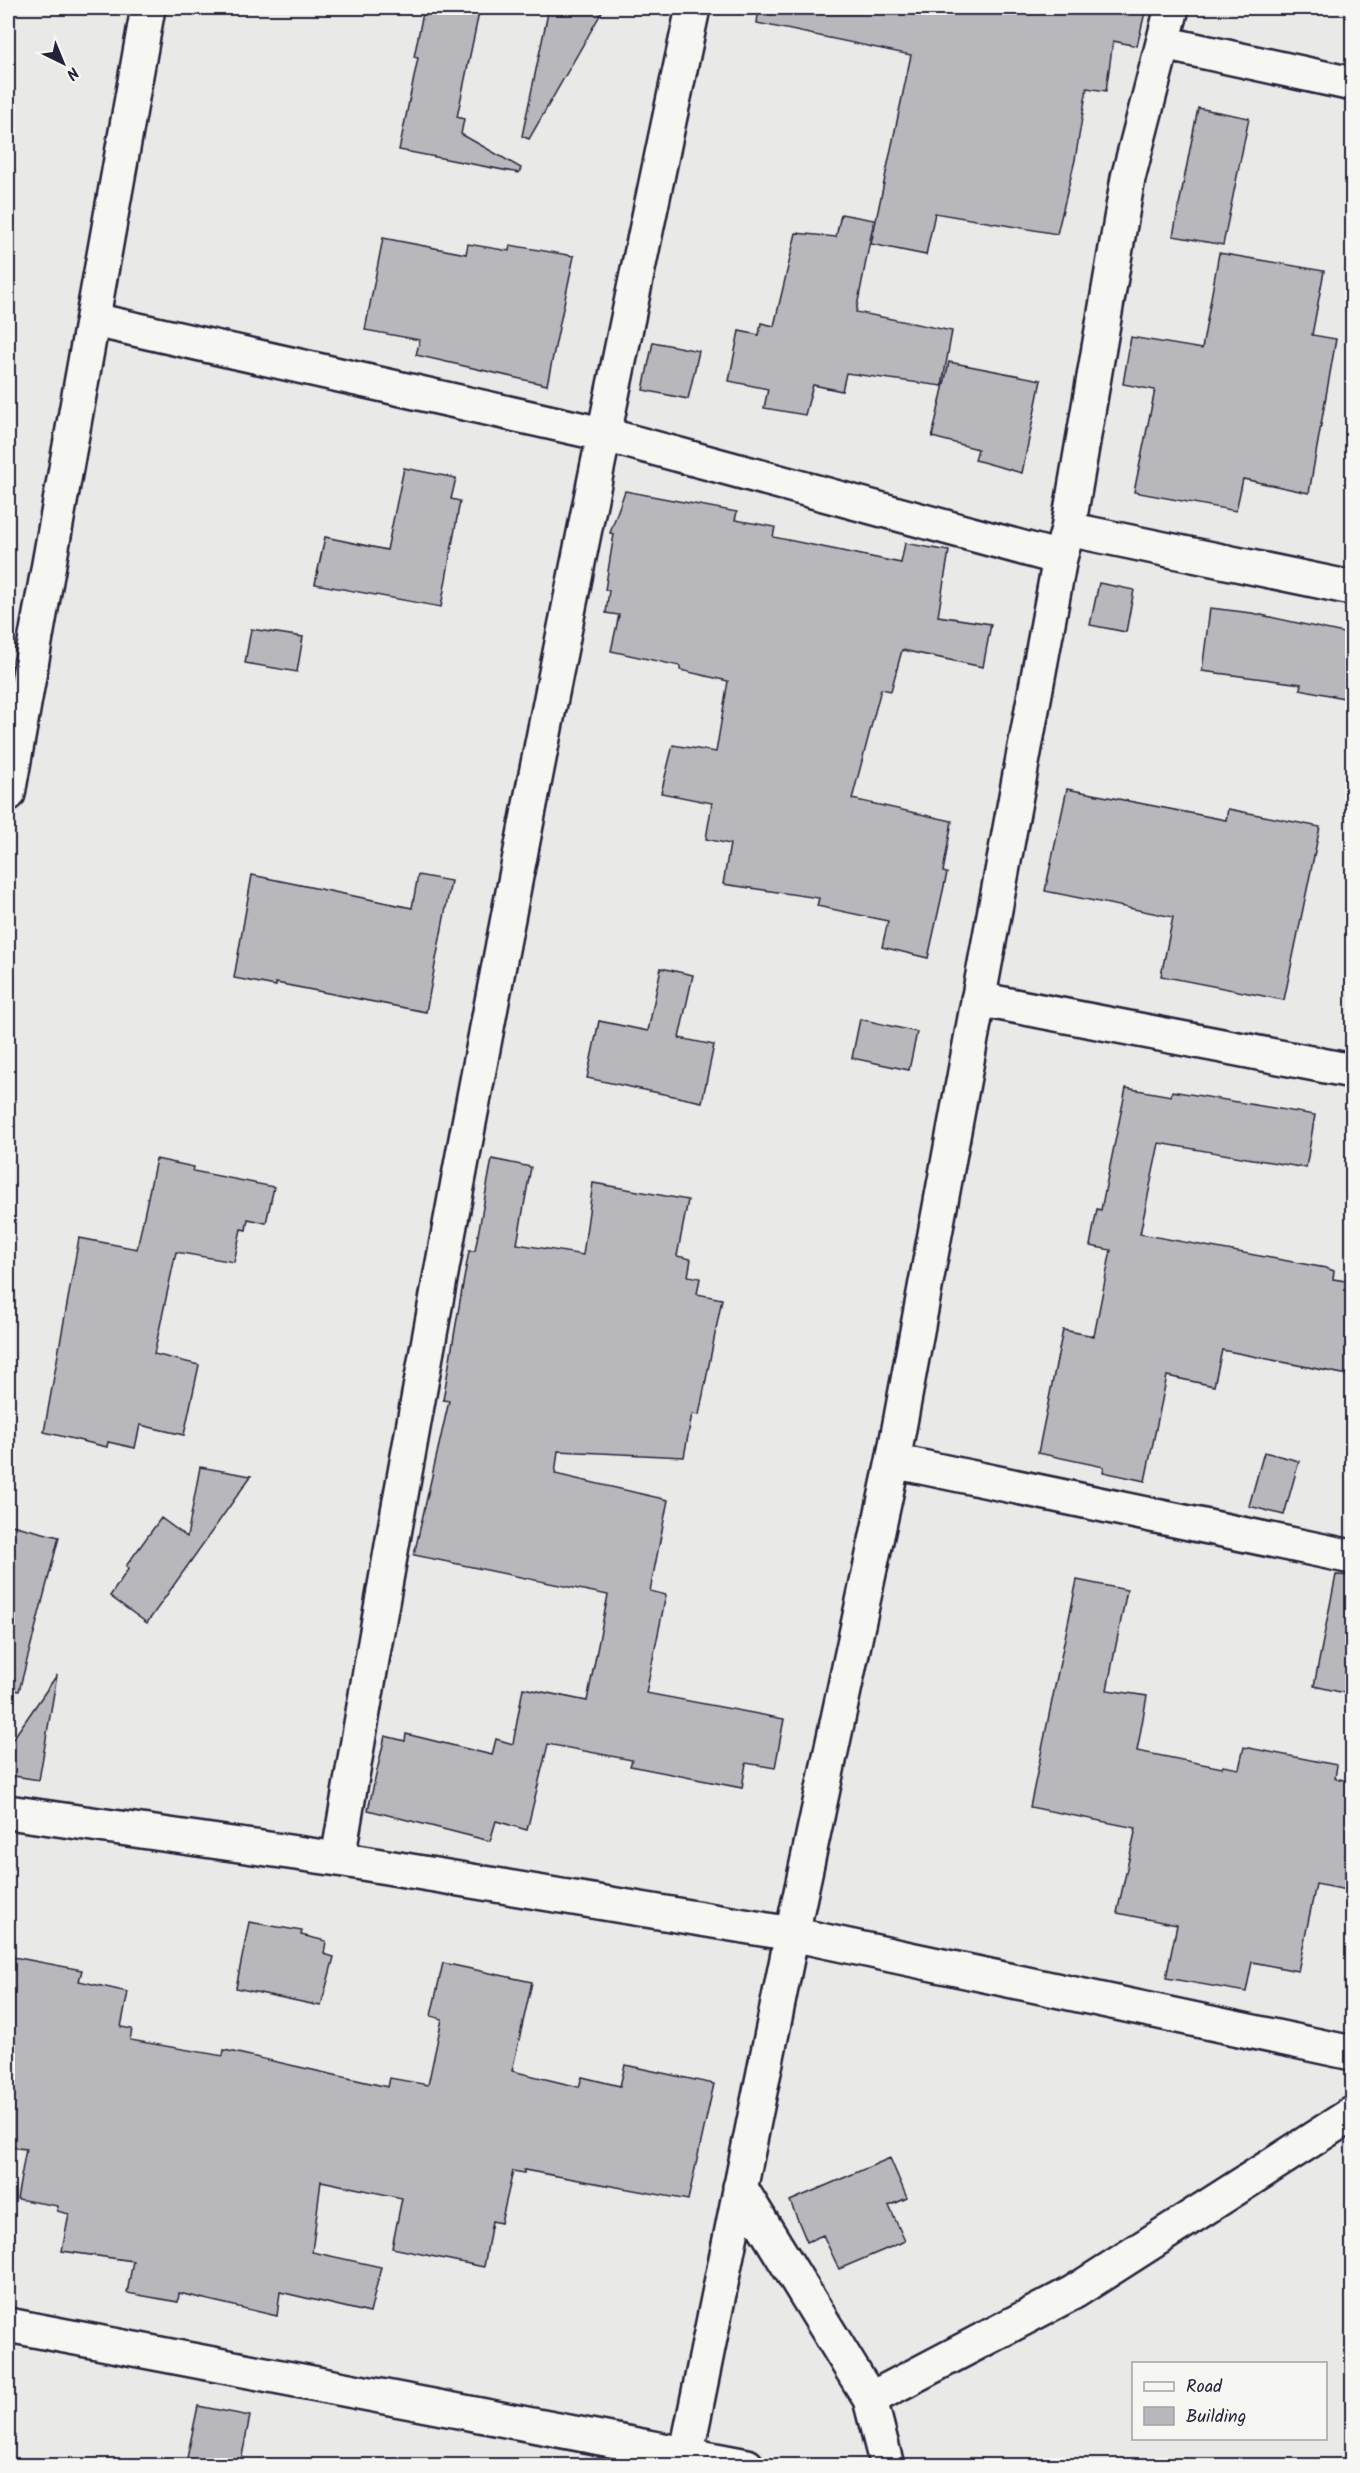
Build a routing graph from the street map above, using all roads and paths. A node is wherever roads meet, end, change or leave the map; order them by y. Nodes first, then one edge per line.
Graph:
1 (148, 8) edge
2 (693, 8) edge
3 (1172, 8) edge
4 (1163, 43) junction
5 (1353, 84) edge
6 (94, 320) junction
7 (602, 434) junction
8 (1064, 543) junction
9 (1353, 588) edge
10 (8, 794) edge
11 (978, 999) junction
12 (1353, 1071) edge
13 (894, 1461) junction
14 (1353, 1557) edge
15 (8, 1812) edge
16 (338, 1859) junction
17 (792, 1934) junction
18 (1353, 2053) edge
19 (1353, 2114) edge
20 (740, 2187) junction
21 (8, 2325) edge
22 (870, 2399) junction
23 (685, 2459) edge
24 (747, 2466) edge
25 (887, 2466) edge

1 - 6 street
2 - 7 street
3 - 4 street
4 - 5 street
4 - 8 street
6 - 7 street
6 - 10 street
7 - 8 street
7 - 16 street
8 - 9 street
8 - 11 street
11 - 12 street
11 - 13 street
13 - 14 street
13 - 17 street
15 - 16 street
16 - 17 street
17 - 18 street
17 - 20 street
19 - 22 street
20 - 22 street
20 - 23 street
21 - 23 street
22 - 25 street
23 - 24 street

